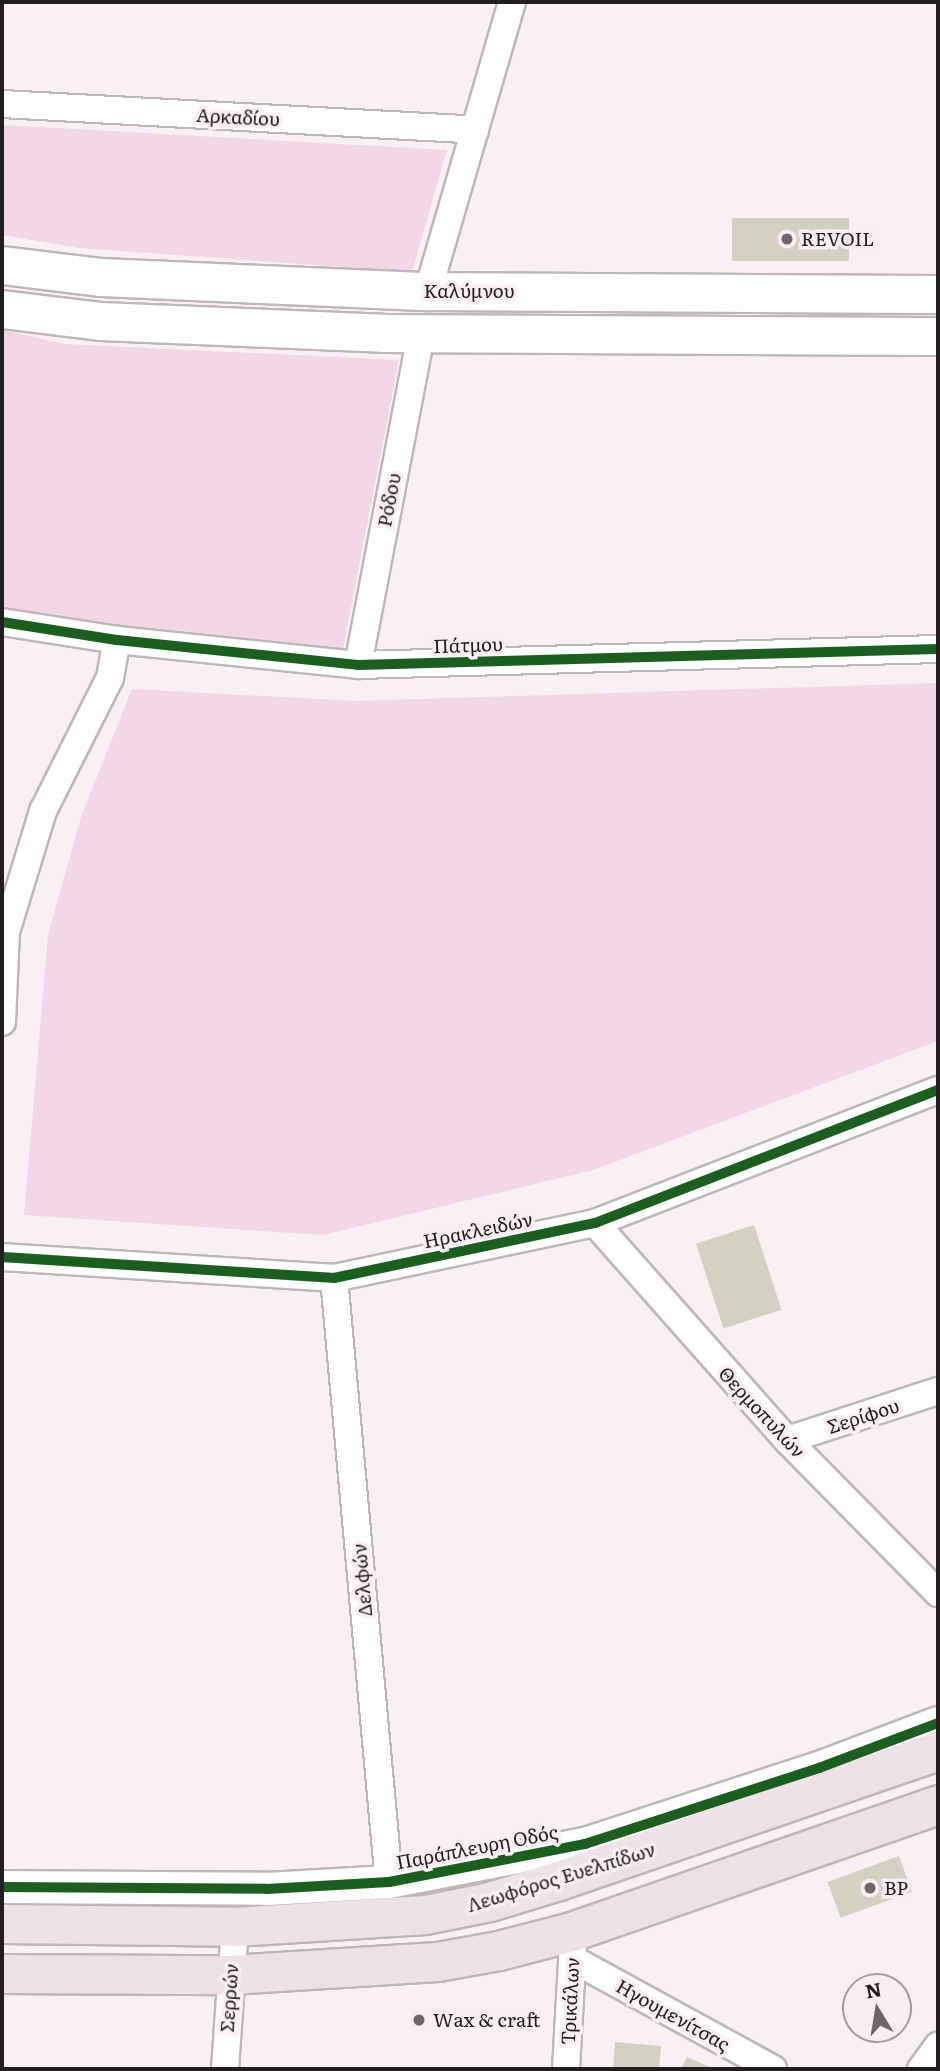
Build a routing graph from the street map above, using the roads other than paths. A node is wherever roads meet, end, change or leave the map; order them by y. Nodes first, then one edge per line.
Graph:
1 (512, 2) edge
2 (2, 104) edge
3 (475, 130) junction
4 (2, 265) edge
5 (428, 291) junction
6 (938, 294) edge
7 (2, 309) edge
8 (421, 334) junction
9 (938, 336) edge
10 (2, 622) edge
11 (117, 640) junction
12 (938, 649) edge
13 (358, 665) junction
14 (2, 1022) edge
15 (938, 1090) edge
16 (595, 1223) junction
17 (2, 1257) edge
18 (334, 1278) junction
19 (938, 1391) edge
20 (787, 1440) junction
21 (938, 1593) edge
22 (938, 1723) edge
23 (938, 1751) edge
24 (938, 1805) edge
25 (389, 1882) junction
26 (2, 1887) edge
27 (2, 1924) edge
28 (235, 1927) junction
29 (573, 1946) junction
30 (2, 1974) edge
31 (230, 1975) junction
32 (938, 2046) edge
33 (225, 2069) edge
34 (566, 2069) edge
35 (772, 2069) edge
36 (921, 2069) edge

1 - 3 street
2 - 3 street, Αρκαδίου
3 - 5 street
4 - 5 main road, Καλύμνου
5 - 6 main road, Καλύμνου
7 - 8 main road
8 - 9 main road
8 - 13 street, Ρόδου
10 - 11 street, Πάτμου
11 - 13 street, Πάτμου
11 - 14 street
12 - 13 street, Πάτμου
15 - 16 street, Ηρακλειδών
16 - 18 street, Ηρακλειδών
16 - 20 street, Θερμοπυλών
17 - 18 street, Ηρακλειδών
18 - 25 street, Δελφών
19 - 20 street, Σερίφου
20 - 21 street, Θερμοπυλών
22 - 25 street, Παράπλευρη Οδός
23 - 28 main road, Λεωφόρος Ευελπίδων
24 - 29 main road
25 - 26 street, Παράπλευρη Οδός
27 - 28 main road, Λεωφόρος Ευελπίδων
28 - 31 street, Σερρών
29 - 31 main road
29 - 34 street, Τρικάλων
29 - 35 street, Ηγουμενίτσας
30 - 31 main road
31 - 33 street, Σερρών
32 - 36 street

